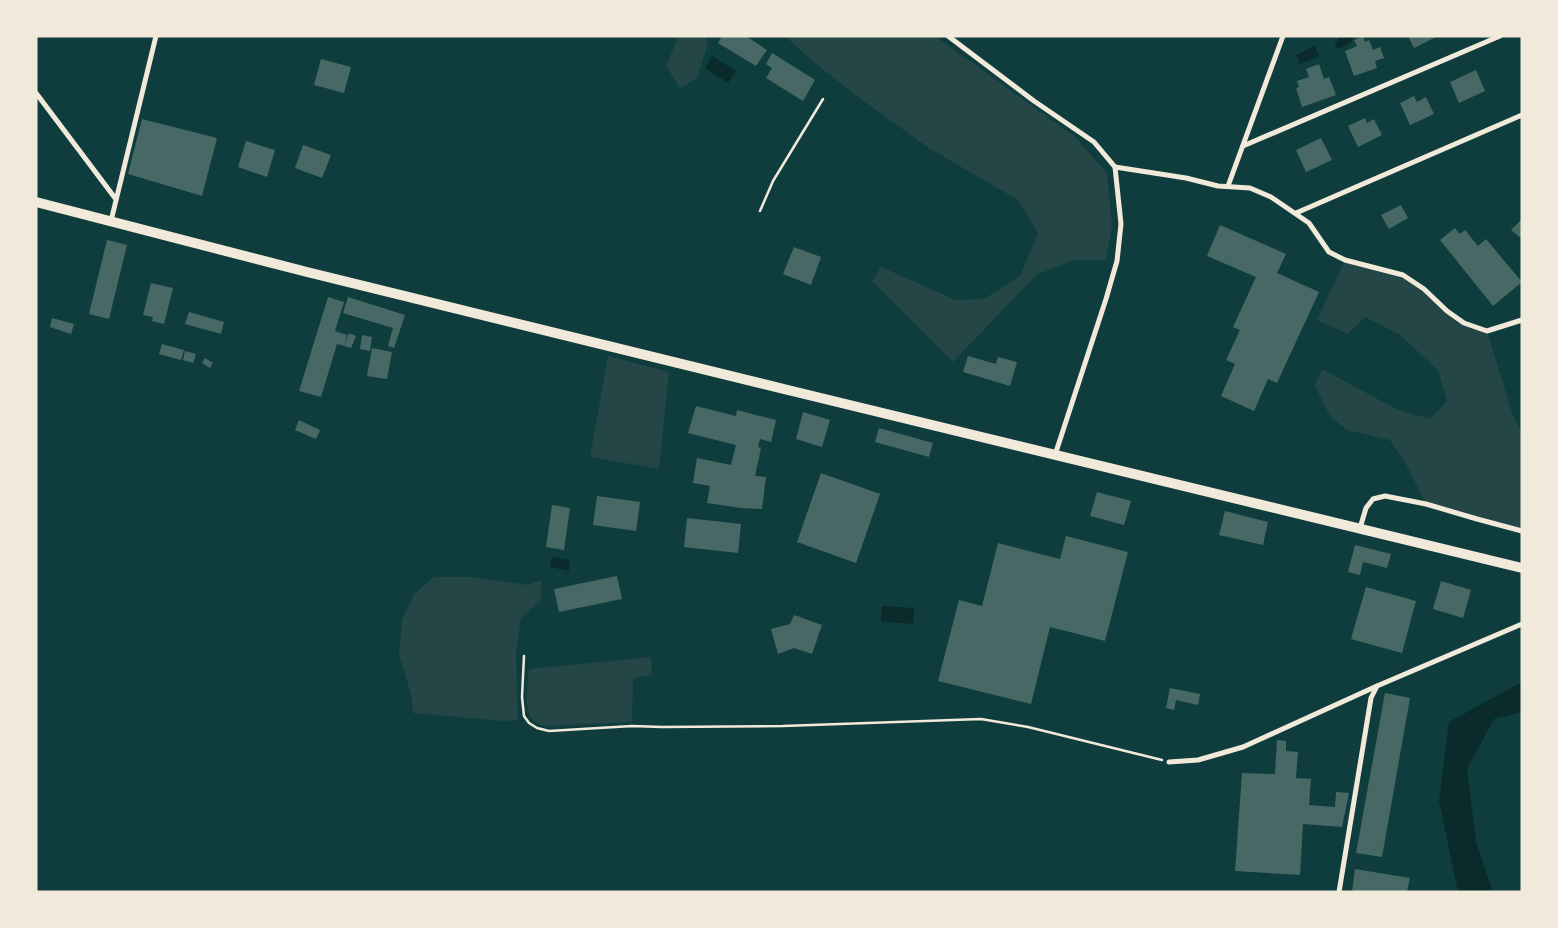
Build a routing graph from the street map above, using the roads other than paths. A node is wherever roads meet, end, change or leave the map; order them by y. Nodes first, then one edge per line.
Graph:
1 (156, 36) edge
2 (948, 36) edge
3 (1283, 36) edge
4 (1500, 36) edge
5 (36, 93) edge
6 (1522, 115) edge
7 (1243, 146) junction
8 (1115, 167) junction
9 (1228, 186) junction
10 (116, 198) junction
11 (36, 202) edge
12 (1296, 213) junction
13 (111, 222) junction
14 (1522, 320) edge
15 (1055, 456) junction
16 (1360, 528) junction
17 (1522, 531) edge
18 (1522, 568) edge
19 (1522, 624) edge
20 (1377, 686) junction
21 (1169, 762) road end
22 (1339, 892) edge

1 - 10 street
2 - 8 street
3 - 7 street
4 - 7 street
5 - 10 street
6 - 12 street
7 - 9 street
8 - 9 street
8 - 15 street
9 - 12 street
10 - 13 street
11 - 13 main road
12 - 14 street
13 - 15 main road
15 - 16 main road
16 - 17 street
16 - 18 main road
19 - 20 street
20 - 21 street
20 - 22 street

